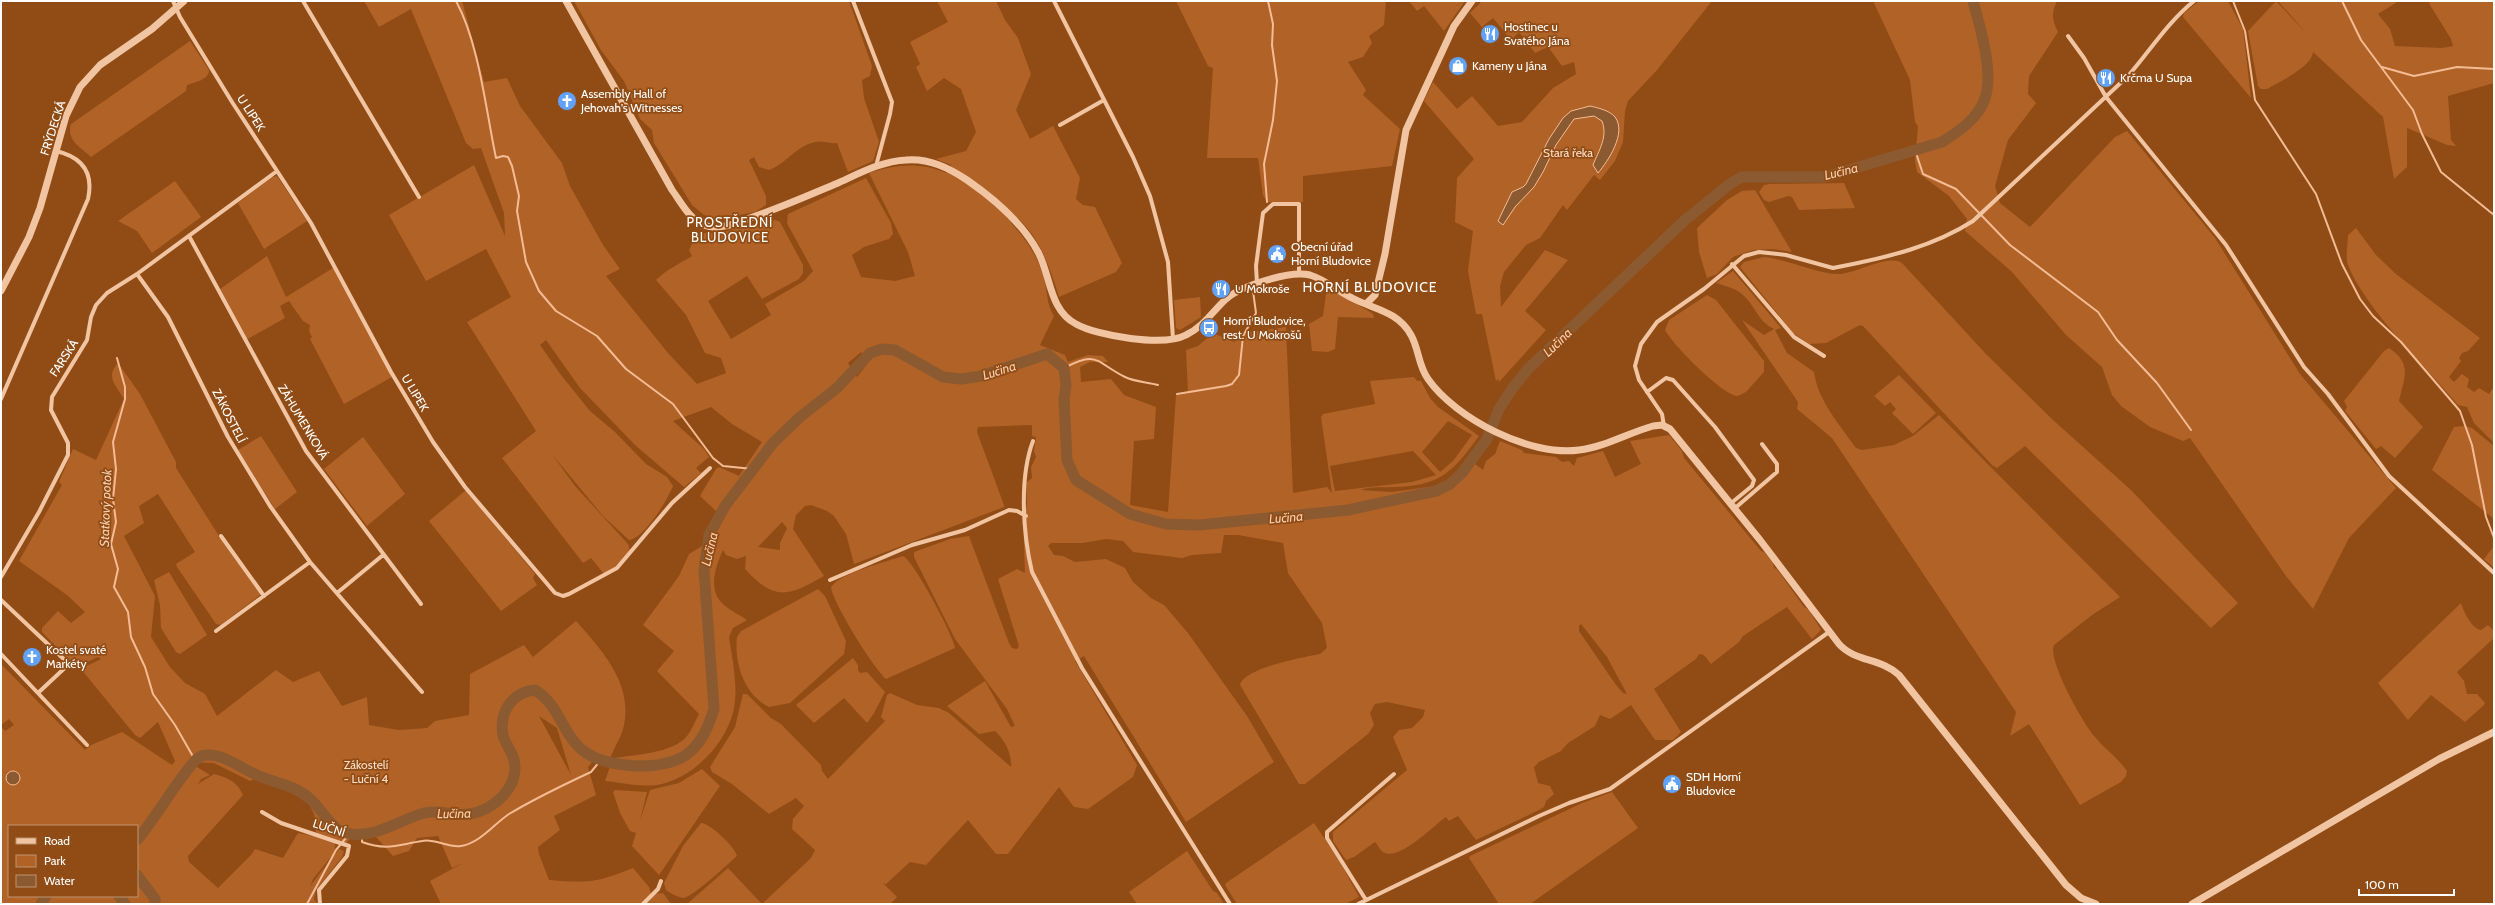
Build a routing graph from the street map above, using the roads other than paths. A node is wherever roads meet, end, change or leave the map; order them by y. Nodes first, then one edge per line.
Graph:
1 (173, 1) edge
2 (184, 1) edge
3 (303, 1) edge
4 (566, 1) edge
5 (853, 1) edge
6 (1054, 1) edge
7 (1472, 1) edge
8 (2194, 1) edge
9 (176, 9) junction
10 (2068, 36) dead end
11 (2106, 97) junction
12 (1104, 100) junction
13 (1060, 125) dead end
14 (56, 151) junction
15 (876, 166) junction
16 (277, 171) junction
17 (419, 197) dead end
18 (189, 236) junction
19 (1732, 264) junction
20 (137, 274) junction
21 (1300, 274) junction
22 (1257, 284) junction
23 (1, 290) edge
24 (1367, 303) junction
25 (1173, 340) junction
26 (1824, 356) dead end
27 (1647, 392) junction
28 (1, 399) edge
29 (1664, 426) junction
30 (1033, 441) dead end
31 (1762, 444) dead end
32 (710, 468) dead end
33 (1732, 507) junction
34 (1026, 516) junction
35 (221, 536) dead end
36 (383, 555) junction
37 (310, 562) junction
38 (2494, 574) edge
39 (1, 577) edge
40 (830, 580) dead end
41 (337, 593) junction
42 (264, 596) junction
43 (1, 600) edge
44 (420, 604) dead end
45 (216, 631) dead end
46 (1829, 632) junction
47 (1, 654) edge
48 (39, 692) junction
49 (422, 692) dead end
50 (2494, 732) edge
51 (87, 745) dead end
52 (1394, 774) dead end
53 (262, 812) dead end
54 (661, 882) dead end
55 (1366, 900) junction
56 (320, 904) edge
57 (643, 904) edge
58 (1230, 904) edge
59 (1358, 904) edge
60 (2096, 904) edge
61 (2192, 904) edge

1 - 9 street, U LIPEK
2 - 9 street, FRÝDECKÁ
3 - 17 street
4 - 15 street
5 - 15 street
6 - 12 street
7 - 24 street
8 - 11 street
9 - 14 street, FRÝDECKÁ
9 - 16 street, U LIPEK
10 - 11 street
11 - 19 street
11 - 38 street
12 - 13 street
12 - 25 street
14 - 23 street, FRÝDECKÁ
14 - 28 street
15 - 25 street
16 - 18 street, FARSKÁ
16 - 32 street, U LIPEK
18 - 20 street, FARSKÁ
18 - 36 street, ZÁHUMENKOVÁ
19 - 26 street
19 - 27 street
20 - 37 street, ZÁKOSTELÍ
20 - 39 street, FARSKÁ
21 - 22 street
21 - 22 street
21 - 24 street
22 - 25 street
24 - 29 street
27 - 29 street
27 - 33 street
29 - 33 street
30 - 34 street
31 - 33 street
33 - 46 street
34 - 40 street
34 - 58 street
35 - 42 street
36 - 41 street
36 - 44 street, ZÁHUMENKOVÁ
37 - 41 street, ZÁKOSTELÍ
37 - 42 street
41 - 49 street, ZÁKOSTELÍ
42 - 45 street
43 - 48 street
46 - 55 street
46 - 60 street
47 - 48 street
48 - 51 street
50 - 61 street
52 - 55 street
53 - 56 street, LUČNÍ
54 - 57 street
55 - 59 street

